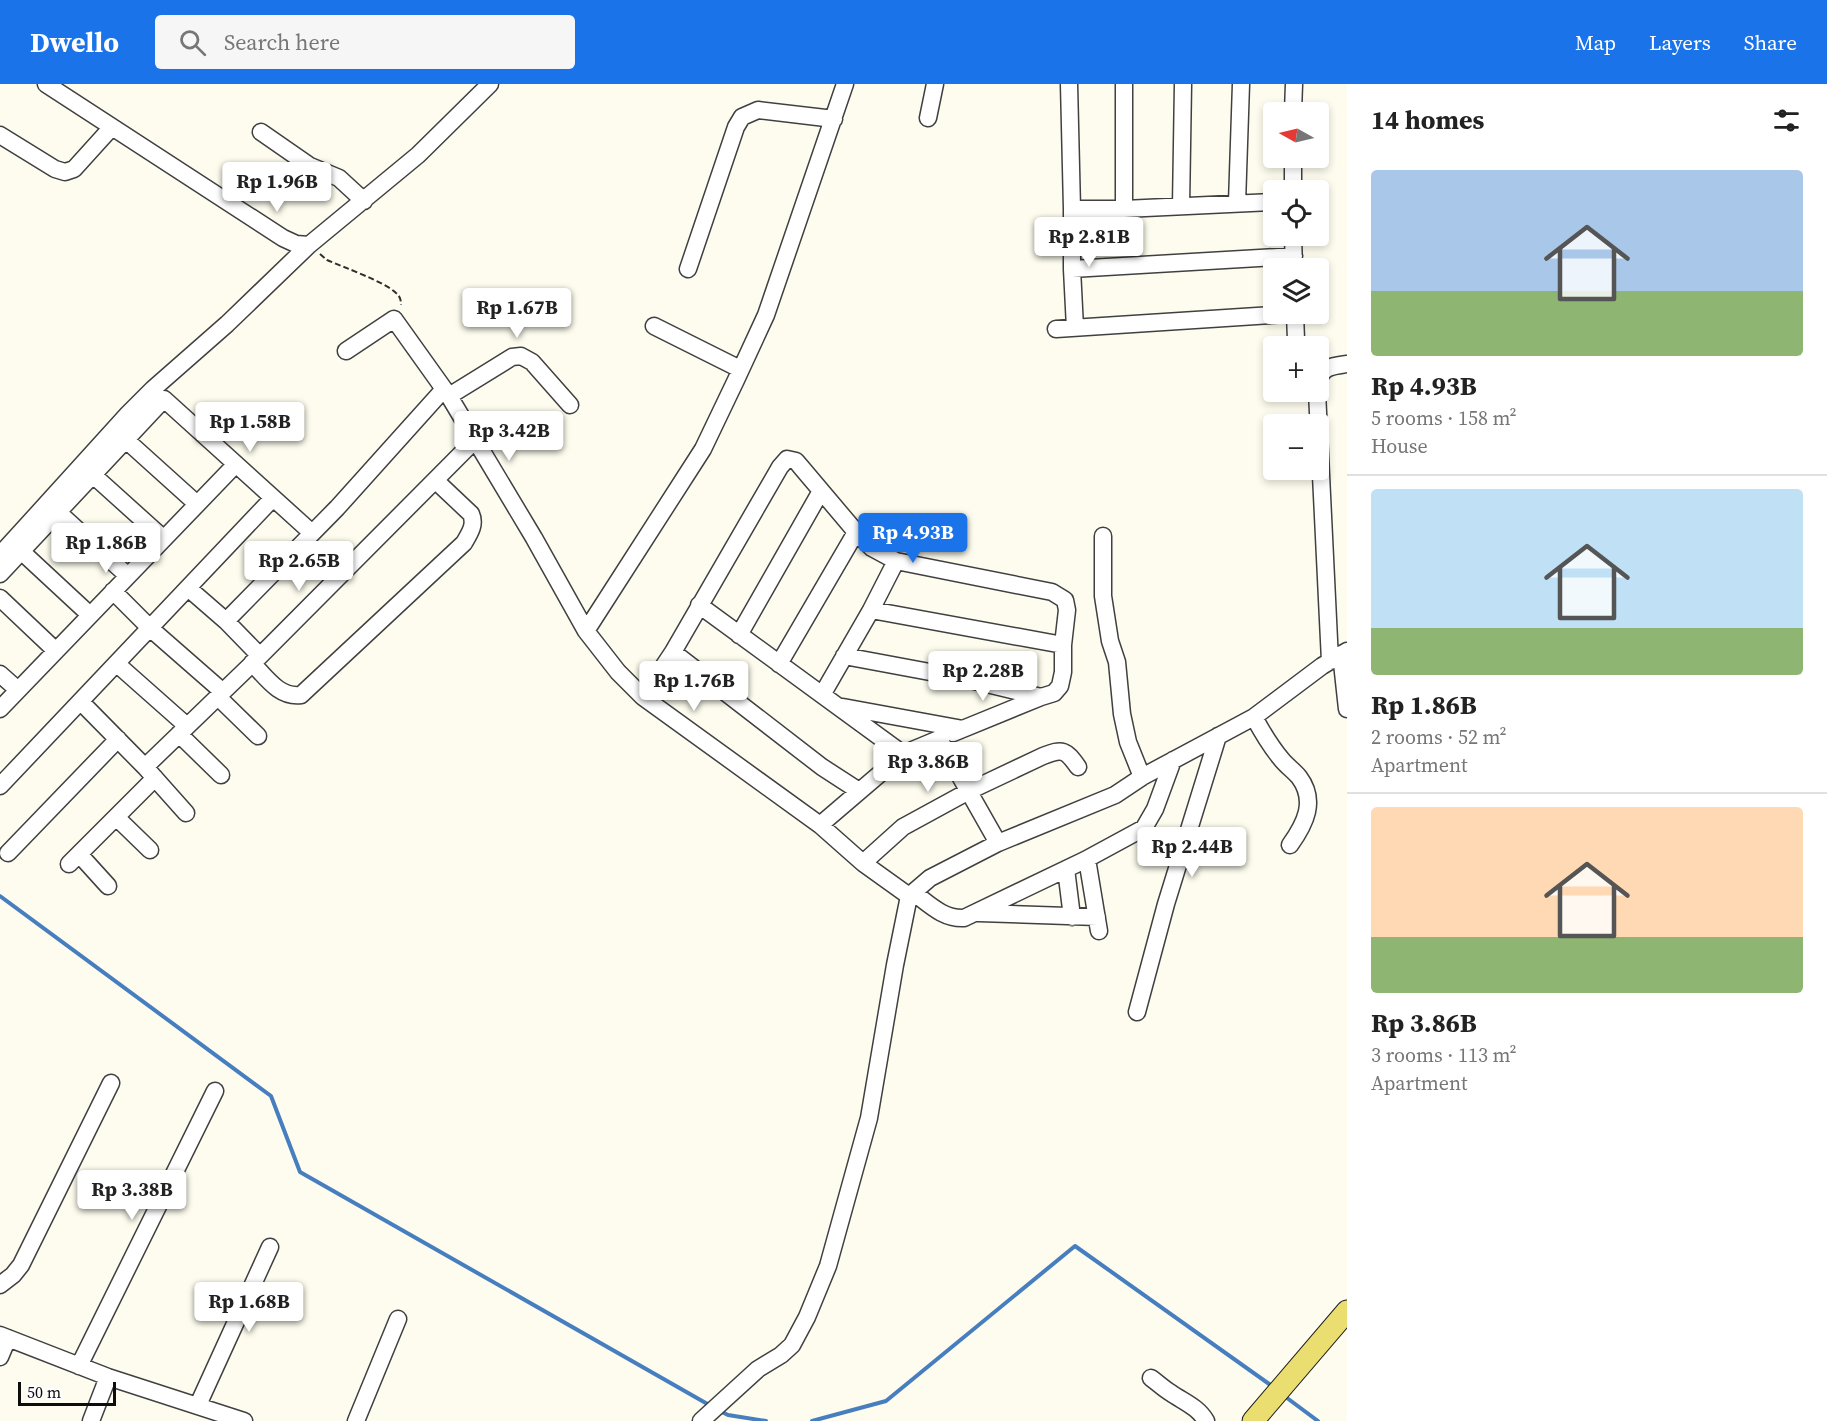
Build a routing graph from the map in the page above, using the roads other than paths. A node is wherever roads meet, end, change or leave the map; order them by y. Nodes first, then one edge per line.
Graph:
1 (46, 84) edge
2 (490, 84) edge
3 (845, 84) edge
4 (935, 84) edge
5 (1069, 84) edge
6 (1124, 84) edge
7 (1183, 84) edge
8 (1241, 84) edge
9 (1294, 84) edge
10 (1293, 102) edge
11 (928, 118) dead end
12 (834, 119) junction
13 (112, 127) junction
14 (261, 132) dead end
15 (0, 135) edge
16 (364, 201) junction
17 (1263, 203) edge
18 (1237, 204) junction
19 (1182, 206) junction
20 (1072, 209) junction
21 (1124, 209) junction
22 (309, 245) junction
23 (1263, 263) edge
24 (688, 269) dead end
25 (1072, 269) junction
26 (1263, 316) edge
27 (654, 326) dead end
28 (1075, 328) junction
29 (1056, 329) dead end
30 (346, 351) dead end
31 (1347, 364) edge
32 (1329, 367) edge
33 (740, 369) junction
34 (447, 392) junction
35 (1318, 402) edge
36 (570, 405) dead end
37 (126, 440) junction
38 (476, 440) junction
39 (236, 464) junction
40 (93, 475) junction
41 (435, 480) junction
42 (821, 491) junction
43 (273, 498) junction
44 (197, 504) junction
45 (59, 513) junction
46 (856, 532) junction
47 (312, 533) junction
48 (1103, 536) dead end
49 (164, 539) junction
50 (21, 551) junction
51 (0, 555) edge
52 (896, 561) junction
53 (0, 574) edge
54 (128, 576) junction
55 (188, 588) junction
56 (113, 591) junction
57 (0, 598) edge
58 (699, 605) junction
59 (871, 610) junction
60 (90, 615) junction
61 (226, 621) junction
62 (152, 629) junction
63 (586, 631) junction
64 (739, 635) junction
65 (1063, 645) junction
66 (56, 651) junction
67 (674, 652) junction
68 (1339, 655) edge
69 (844, 656) junction
70 (256, 660) junction
71 (117, 664) junction
72 (779, 664) junction
73 (0, 674) edge
74 (18, 690) junction
75 (220, 694) junction
76 (822, 695) junction
77 (644, 697) junction
78 (1041, 697) junction
79 (81, 702) junction
80 (837, 706) junction
81 (0, 709) edge
82 (1347, 709) edge
83 (1254, 717) junction
84 (963, 729) junction
85 (183, 730) junction
86 (258, 736) dead end
87 (1218, 736) junction
88 (118, 739) junction
89 (939, 739) junction
90 (903, 754) junction
91 (1173, 760) junction
92 (1078, 767) dead end
93 (150, 773) junction
94 (220, 775) dead end
95 (1142, 777) junction
96 (0, 786) edge
97 (859, 791) junction
98 (969, 791) junction
99 (186, 813) dead end
100 (116, 817) junction
101 (820, 825) junction
102 (998, 843) junction
103 (1290, 845) dead end
104 (150, 850) dead end
105 (8, 853) dead end
106 (1087, 859) junction
107 (863, 863) junction
108 (1066, 869) junction
109 (108, 886) dead end
110 (911, 894) junction
111 (975, 913) junction
112 (1072, 917) junction
113 (1137, 1012) dead end
114 (111, 1083) dead end
115 (215, 1091) dead end
116 (270, 1247) dead end
117 (0, 1285) edge
118 (1347, 1311) edge
119 (398, 1319) dead end
120 (4, 1336) edge
121 (0, 1357) edge
122 (79, 1366) junction
123 (108, 1377) junction
124 (1151, 1378) dead end
125 (198, 1406) junction
126 (214, 1416) edge
127 (1257, 1419) edge
128 (91, 1421) edge
129 (244, 1421) edge
130 (356, 1421) edge
131 (701, 1421) edge
132 (1206, 1421) edge

1 - 13 street
2 - 16 street
3 - 12 street
4 - 11 street
5 - 20 street
6 - 21 street
7 - 19 street
8 - 18 street
9 - 10 street
12 - 24 street
12 - 33 street
13 - 15 street
13 - 22 street
14 - 16 street
16 - 22 street
17 - 18 street
18 - 19 street
19 - 21 street
20 - 21 street
20 - 25 street
22 - 51 street
23 - 25 street
25 - 28 street
26 - 28 street
27 - 33 street
28 - 29 street
30 - 34 street
31 - 32 street
33 - 63 street
34 - 36 street
34 - 38 street
34 - 47 street
35 - 68 street
37 - 39 street
37 - 40 street
37 - 44 street
38 - 41 street
38 - 63 street
39 - 43 street
39 - 44 street
40 - 45 street
40 - 49 street
41 - 70 street
41 - 70 street
42 - 46 street
42 - 58 street
42 - 64 street
43 - 47 street
43 - 55 street
44 - 49 street
45 - 50 street
45 - 54 street
46 - 52 street
46 - 72 street
47 - 61 street
48 - 95 street
49 - 54 street
50 - 53 street
50 - 60 street
52 - 59 street
52 - 65 street
54 - 56 street
55 - 61 street
55 - 62 street
56 - 60 street
56 - 62 street
57 - 66 street
58 - 64 street
58 - 67 street
59 - 65 street
59 - 69 street
60 - 66 street
61 - 70 street
62 - 71 street
62 - 75 street
63 - 77 street
64 - 72 street
65 - 78 street
66 - 74 street
67 - 77 street
67 - 97 street
68 - 82 street
68 - 83 street
69 - 76 street
69 - 78 street
70 - 75 street
71 - 79 street
71 - 85 street
72 - 76 street
73 - 74 street
74 - 81 street
75 - 85 street
75 - 86 street
76 - 80 street
77 - 101 street
78 - 84 street
79 - 88 street
79 - 96 street
80 - 84 street
80 - 90 street
83 - 87 street
83 - 103 street
84 - 89 street
85 - 93 street
85 - 94 street
87 - 91 street
87 - 113 street
88 - 93 street
88 - 105 street
89 - 90 street
89 - 98 street
90 - 97 street
91 - 95 street
91 - 106 street
92 - 98 street
93 - 99 street
93 - 100 street
95 - 102 street
97 - 101 street
98 - 102 street
98 - 107 street
100 - 104 street
100 - 109 street
101 - 107 street
102 - 110 street
106 - 108 street
106 - 112 street
107 - 110 street
108 - 111 street
108 - 112 street
110 - 111 street
110 - 131 street
111 - 112 street
114 - 117 street
115 - 122 street
116 - 125 street
118 - 127 main road
119 - 130 street
120 - 121 street
120 - 122 street
122 - 123 street
123 - 125 street
123 - 128 street
124 - 132 street
125 - 126 street
126 - 129 street

